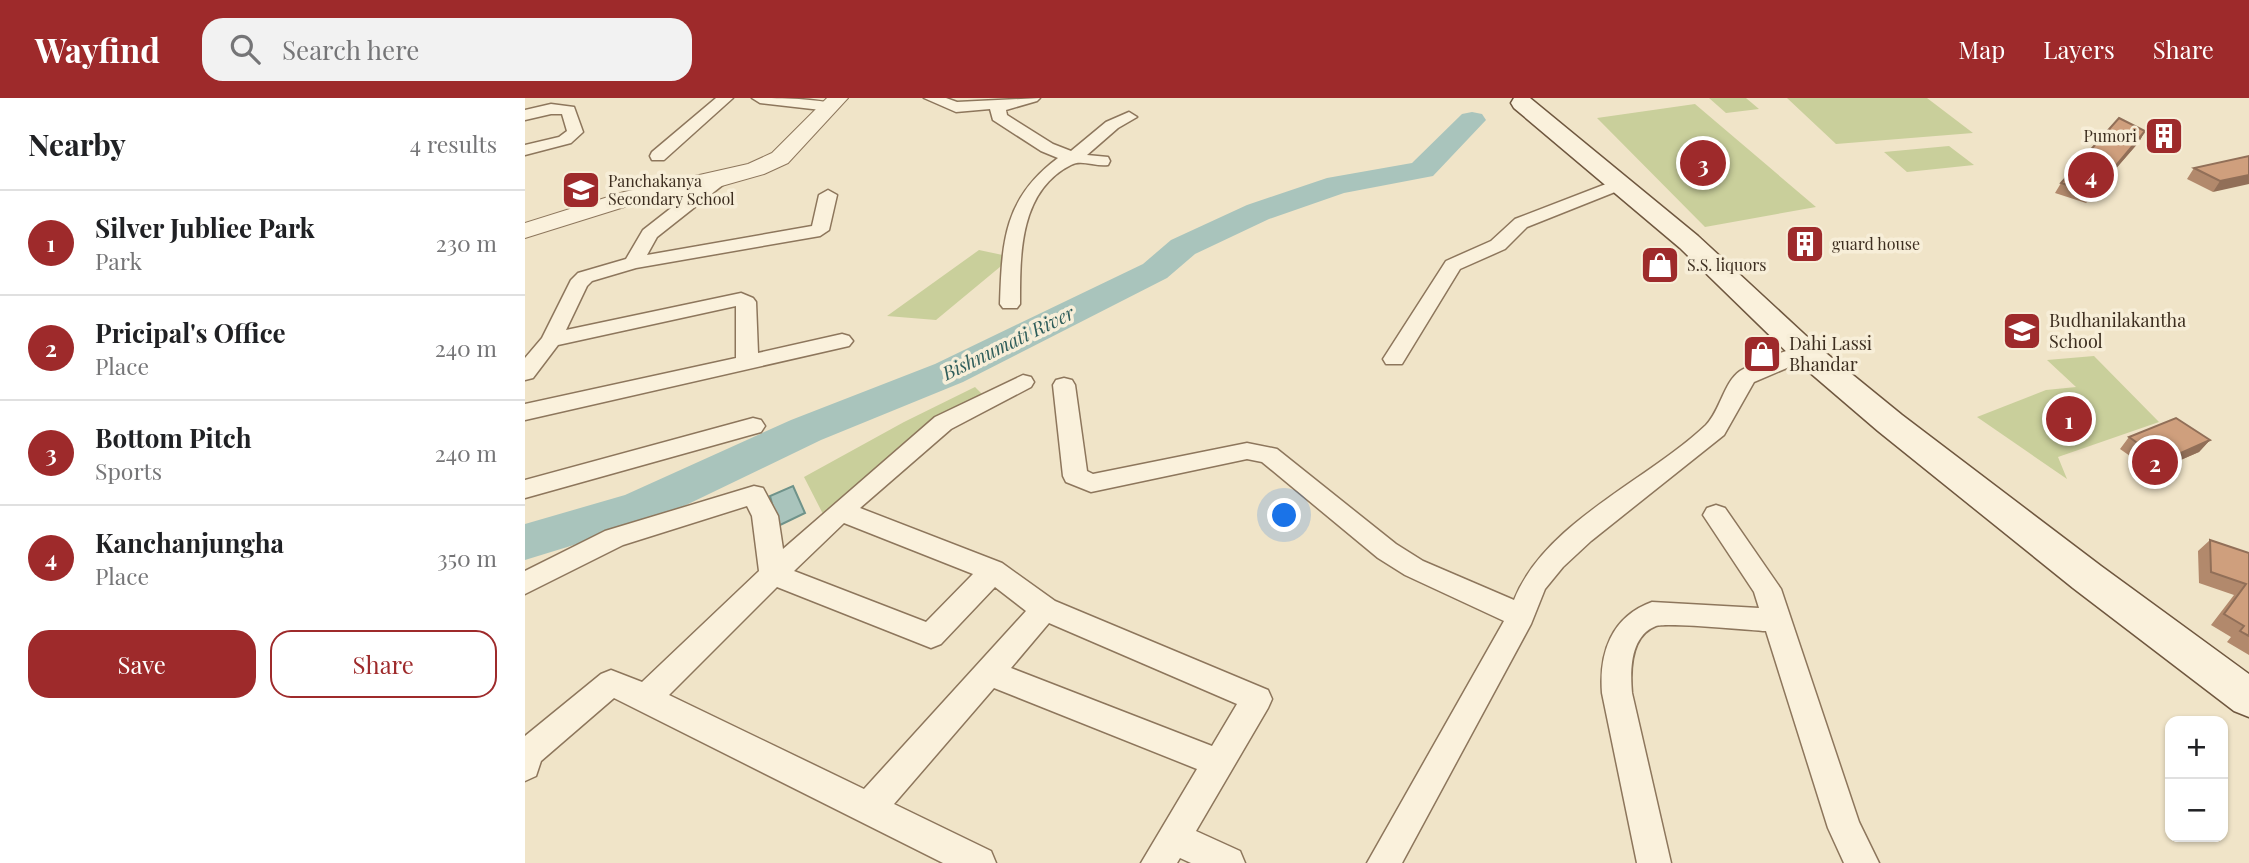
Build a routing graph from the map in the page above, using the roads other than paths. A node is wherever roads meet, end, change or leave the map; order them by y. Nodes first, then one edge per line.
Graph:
1 (725, 98) edge
2 (760, 98) edge
3 (932, 98) edge
4 (1032, 98) edge
5 (1516, 101) edge
6 (834, 102) edge
7 (1005, 103) junction
8 (525, 115) edge
9 (1129, 117) dead end
10 (525, 150) edge
11 (658, 156) dead end
12 (1071, 158) junction
13 (1102, 161) dead end
14 (717, 180) junction
15 (1619, 184) junction
16 (828, 195) dead end
17 (525, 231) edge
18 (633, 263) junction
19 (1010, 304) dead end
20 (551, 340) junction
21 (842, 341) dead end
22 (1805, 352) junction
23 (1394, 359) dead end
24 (747, 363) junction
25 (525, 373) edge
26 (1023, 382) dead end
27 (1064, 385) dead end
28 (525, 412) edge
29 (753, 426) dead end
30 (525, 489) edge
31 (840, 511) junction
32 (1716, 515) dead end
33 (993, 571) junction
34 (773, 574) junction
35 (525, 583) edge
36 (1045, 609) junction
37 (1521, 616) junction
38 (1776, 620) junction
39 (987, 672) junction
40 (646, 698) junction
41 (2249, 698) edge
42 (1218, 764) junction
43 (525, 768) edge
44 (525, 781) edge
45 (868, 809) junction
46 (1166, 851) edge
47 (979, 863) edge
48 (1228, 863) edge
49 (1384, 863) edge
50 (1654, 863) edge
51 (1862, 863) edge

1 - 11 street
2 - 6 street
3 - 7 street
4 - 7 street
5 - 15 main road
6 - 14 street
7 - 12 street
8 - 10 street
9 - 12 street
12 - 13 street
12 - 19 street
14 - 17 street
14 - 18 street
15 - 22 main road
15 - 23 street
16 - 18 street
18 - 20 street
20 - 24 street
20 - 25 street
21 - 24 street
22 - 37 street
22 - 41 main road
24 - 28 street
26 - 31 street
27 - 37 street
29 - 30 street
31 - 33 street
31 - 34 street
32 - 38 street
33 - 34 street
33 - 36 street
34 - 35 street
34 - 40 street
36 - 39 street
36 - 42 street
37 - 49 street
38 - 50 street
38 - 51 street
39 - 42 street
39 - 45 street
40 - 43 street
40 - 45 street
42 - 46 street
43 - 44 street
45 - 47 street
46 - 48 street

